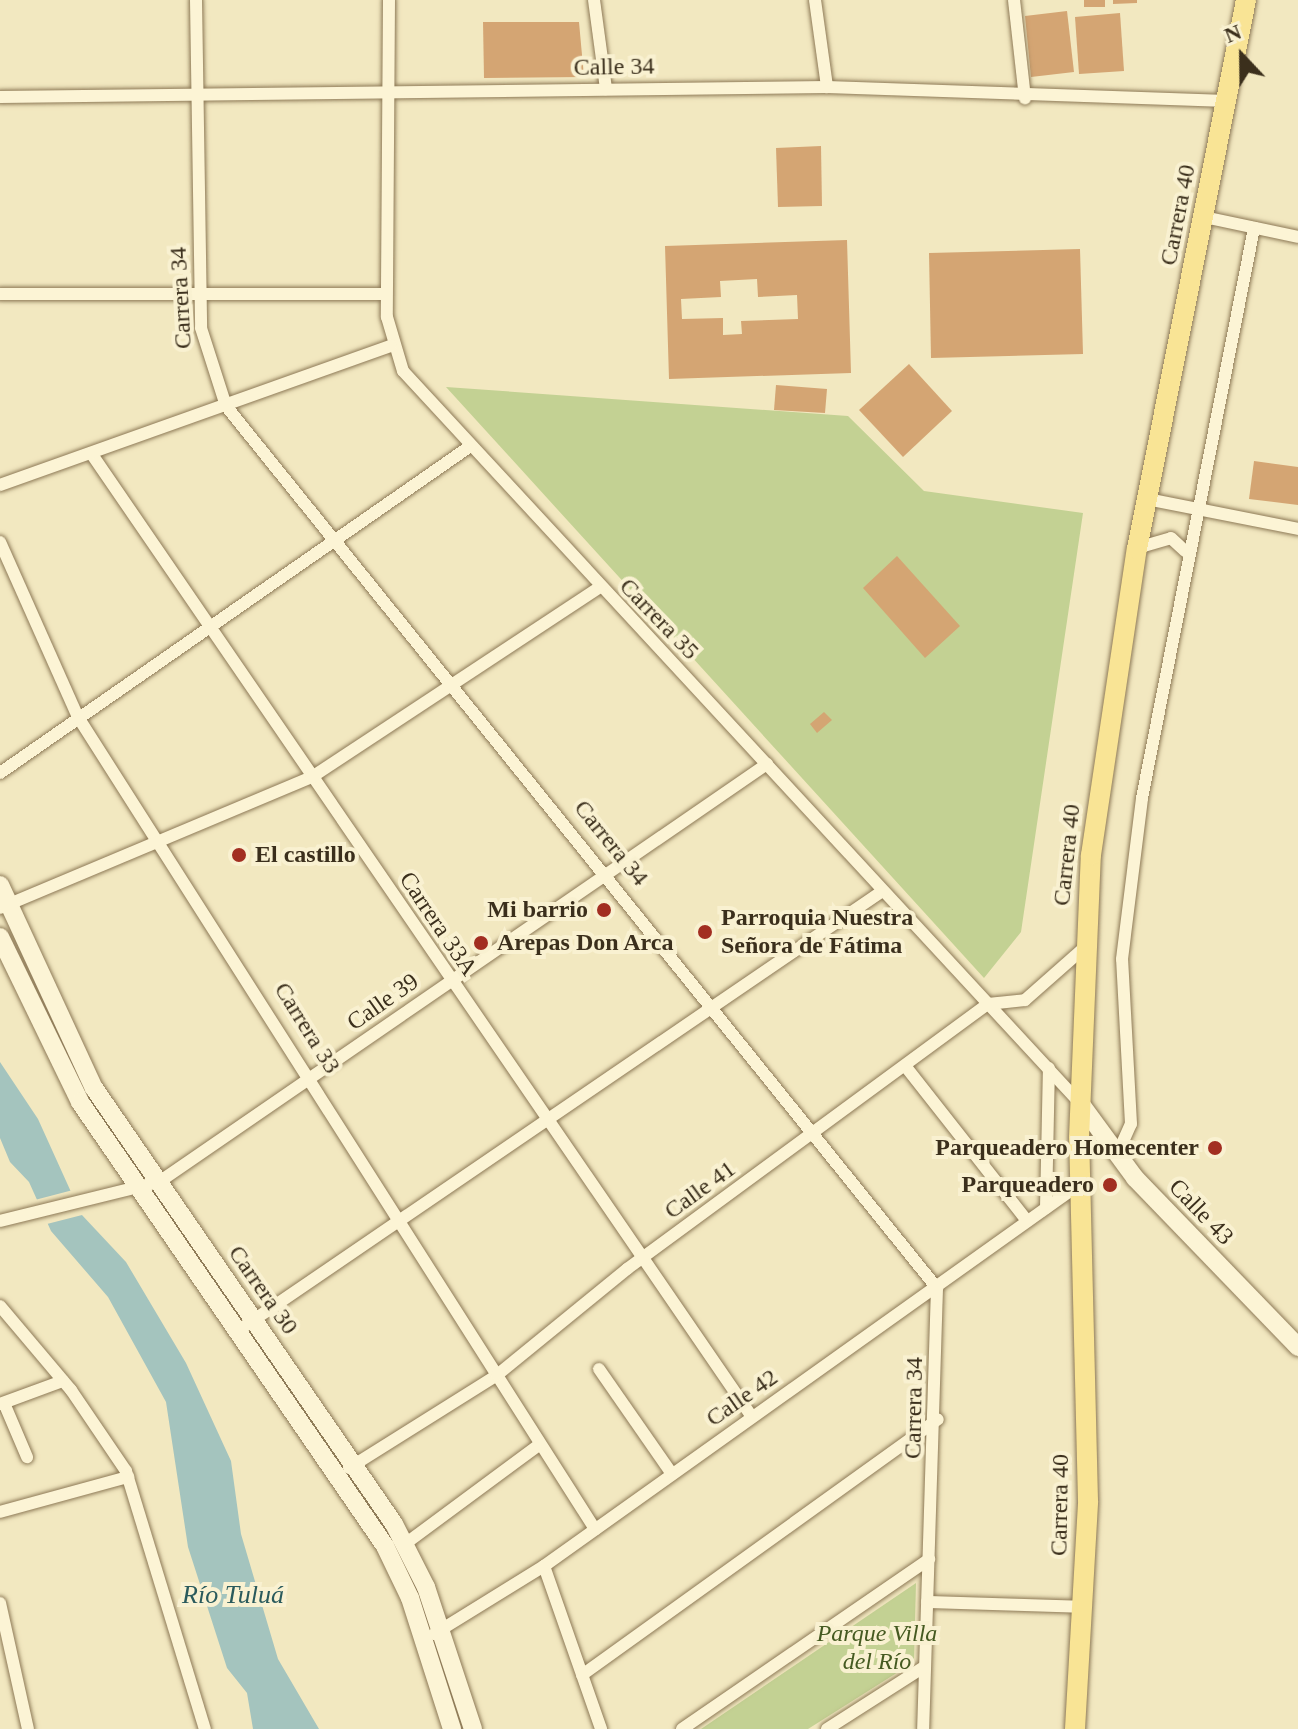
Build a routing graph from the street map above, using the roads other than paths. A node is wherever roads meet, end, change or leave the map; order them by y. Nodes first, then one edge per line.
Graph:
1 (196, 0) edge
2 (389, 0) edge
3 (594, 0) edge
4 (815, 0) edge
5 (1014, 0) edge
6 (1246, 0) edge
7 (827, 87) junction
8 (606, 89) junction
9 (390, 91) junction
10 (197, 96) junction
11 (0, 97) edge
12 (1025, 98) junction
13 (1227, 101) junction
14 (1204, 217) junction
15 (1254, 228) junction
16 (1298, 237) edge
17 (0, 294) edge
18 (386, 294) junction
19 (200, 297) junction
20 (391, 346) junction
21 (226, 406) junction
22 (469, 447) junction
23 (91, 453) junction
24 (0, 485) edge
25 (1147, 499) junction
26 (1194, 510) junction
27 (1298, 529) edge
28 (0, 542) edge
29 (338, 542) junction
30 (1137, 549) junction
31 (1185, 551) junction
32 (599, 588) junction
33 (211, 628) junction
34 (453, 686) junction
35 (78, 717) junction
36 (767, 764) junction
37 (0, 773) edge
38 (312, 777) junction
39 (164, 843) junction
40 (607, 874) junction
41 (0, 885) edge
42 (881, 892) junction
43 (4, 906) edge
44 (0, 937) edge
45 (1084, 948) junction
46 (450, 982) junction
47 (988, 1004) junction
48 (715, 1006) junction
49 (906, 1067) junction
50 (1049, 1068) junction
51 (313, 1079) junction
52 (1080, 1103) junction
53 (546, 1124) junction
54 (814, 1135) junction
55 (1117, 1155) junction
56 (159, 1182) junction
57 (1080, 1184) junction
58 (140, 1187) junction
59 (1046, 1208) junction
60 (2, 1221) edge
61 (404, 1221) junction
62 (1027, 1221) junction
63 (641, 1259) junction
64 (937, 1288) junction
65 (0, 1306) edge
66 (247, 1325) junction
67 (1298, 1347) edge
68 (599, 1369) dead end
69 (497, 1375) junction
70 (63, 1381) junction
71 (2, 1404) edge
72 (752, 1417) junction
73 (938, 1419) junction
74 (540, 1444) junction
75 (27, 1457) dead end
76 (347, 1469) junction
77 (672, 1474) junction
78 (128, 1477) junction
79 (0, 1512) edge
80 (595, 1529) junction
81 (405, 1544) junction
82 (929, 1559) junction
83 (544, 1566) junction
84 (927, 1602) junction
85 (0, 1603) edge
86 (1082, 1607) junction
87 (433, 1635) junction
88 (924, 1667) junction
89 (582, 1675) junction
90 (28, 1729) edge
91 (205, 1729) edge
92 (452, 1729) edge
93 (473, 1729) edge
94 (601, 1729) edge
95 (682, 1729) edge
96 (827, 1729) edge
97 (923, 1729) edge
98 (1075, 1729) edge

1 - 10 street, Carrera 34
2 - 9 street, Carrera 35
3 - 8 street
4 - 7 street
5 - 12 street
6 - 13 main road, Carrera 40
7 - 8 street, Calle 34
7 - 12 street, Calle 34
8 - 9 street, Calle 34
9 - 10 street, Calle 34
9 - 18 street, Carrera 35
10 - 11 street, Calle 34
10 - 19 street, Carrera 34
12 - 13 street, Calle 34
13 - 14 main road, Carrera 40
14 - 15 street
14 - 25 main road, Carrera 40
15 - 16 street
15 - 26 street
17 - 19 street
18 - 19 street
18 - 20 street, Carrera 35
19 - 21 street, Carrera 34
20 - 21 street
20 - 22 street, Carrera 35
21 - 23 street
21 - 29 street, Carrera 34
22 - 29 street
22 - 32 street, Carrera 35
23 - 24 street
23 - 33 street, Carrera 33A
25 - 26 street
25 - 30 main road, Carrera 40
26 - 27 street
26 - 31 street
28 - 35 street, Carrera 33
29 - 33 street
29 - 34 street, Carrera 34
30 - 31 street
30 - 45 main road, Carrera 40
31 - 55 street
32 - 34 street
32 - 36 street, Carrera 35
33 - 35 street
33 - 38 street, Carrera 33A
34 - 38 street
34 - 40 street, Carrera 34
35 - 37 street
35 - 39 street, Carrera 33
36 - 40 street, Calle 39
36 - 42 street, Carrera 35
38 - 39 street
38 - 46 street, Carrera 33A
39 - 43 street
39 - 51 street, Carrera 33
40 - 46 street, Calle 39
40 - 48 street, Carrera 34
41 - 43 main road, Carrera 30
42 - 47 street, Carrera 35
42 - 48 street
43 - 56 main road, Carrera 30
44 - 58 main road, Carrera 30
45 - 47 street, Calle 41
45 - 52 main road, Carrera 40
46 - 51 street, Calle 39
46 - 53 street, Carrera 33A
47 - 49 street, Calle 41
47 - 50 street, Carrera 35
48 - 53 street
48 - 54 street, Carrera 34
49 - 54 street, Calle 41
49 - 62 street
50 - 52 street, Carrera 35
50 - 59 street
51 - 56 street, Calle 39
51 - 61 street, Carrera 33
52 - 55 main road, Calle 43
52 - 57 main road, Carrera 40
53 - 61 street
53 - 63 street, Carrera 33A
54 - 63 street, Calle 41
54 - 64 street, Carrera 34
55 - 67 main road, Calle 43
56 - 58 street, Calle 39
56 - 66 main road, Carrera 30
57 - 59 street, Calle 42
57 - 86 main road, Carrera 40
58 - 60 street, Calle 39
58 - 66 main road, Carrera 30
59 - 62 street, Calle 42
61 - 66 street
61 - 69 street, Carrera 33
62 - 64 street, Calle 42
63 - 69 street, Calle 41
63 - 72 street, Carrera 33A
64 - 72 street, Calle 42
64 - 73 street, Carrera 34
65 - 70 street
66 - 76 main road, Carrera 30
68 - 77 street
69 - 74 street, Carrera 33
69 - 76 street, Calle 41
70 - 71 street
70 - 78 street
71 - 75 street
72 - 77 street, Calle 42
73 - 82 street, Carrera 34
73 - 89 street
74 - 80 street, Carrera 33
74 - 81 street
76 - 81 main road, Carrera 30
76 - 87 main road, Carrera 30
77 - 80 street, Calle 42
78 - 79 street
78 - 91 street
80 - 83 street, Calle 42
81 - 87 main road, Carrera 30
82 - 84 street, Carrera 34
82 - 95 street
83 - 87 street, Calle 42
83 - 89 street
84 - 86 street
84 - 88 street, Carrera 34
85 - 90 street
86 - 98 main road, Carrera 40
87 - 92 main road, Carrera 30
87 - 93 main road, Carrera 30
88 - 96 street
88 - 97 street, Carrera 34
89 - 94 street

